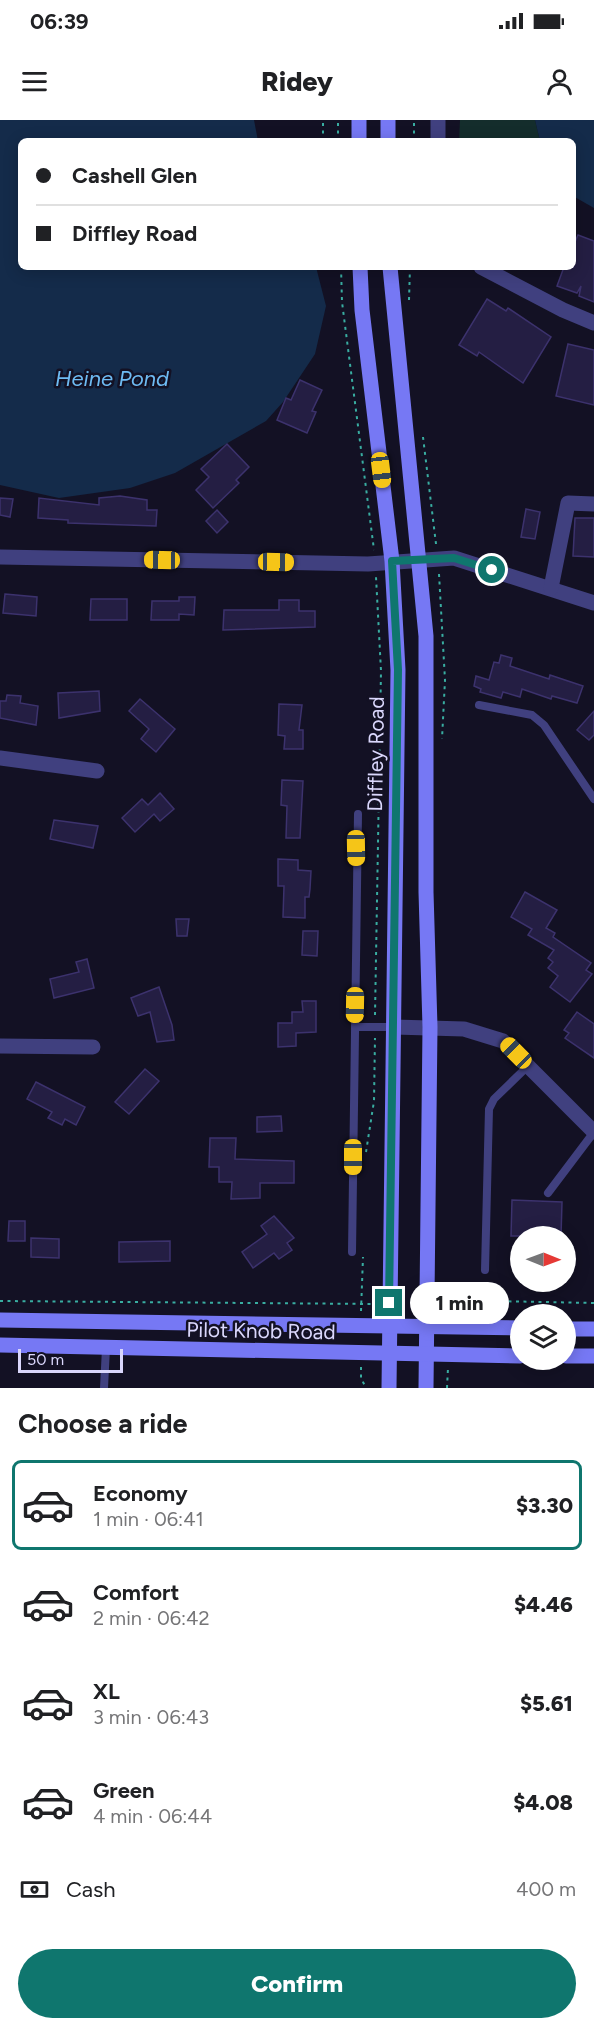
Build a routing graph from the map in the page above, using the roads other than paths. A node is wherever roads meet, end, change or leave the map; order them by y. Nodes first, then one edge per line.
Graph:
1 (359, 120) edge
2 (388, 120) edge
3 (438, 120) edge
4 (359, 138) edge
5 (388, 138) edge
6 (438, 138) edge
7 (360, 270) edge
8 (390, 270) edge
9 (487, 270) edge
10 (594, 323) edge
11 (594, 504) edge
12 (0, 557) edge
13 (421, 559) junction
14 (392, 561) junction
15 (550, 588) junction
16 (594, 603) edge
17 (479, 705) dead end
18 (0, 758) edge
19 (97, 771) dead end
20 (594, 799) edge
21 (358, 814) dead end
22 (355, 1027) junction
23 (394, 1027) junction
24 (430, 1027) junction
25 (0, 1046) edge
26 (93, 1047) dead end
27 (528, 1066) junction
28 (594, 1132) edge
29 (548, 1193) dead end
30 (352, 1252) dead end
31 (485, 1270) dead end
32 (0, 1320) edge
33 (389, 1326) junction
34 (427, 1326) junction
35 (510, 1328) edge
36 (576, 1329) edge
37 (594, 1329) edge
38 (0, 1345) edge
39 (106, 1348) junction
40 (389, 1355) junction
41 (426, 1356) junction
42 (510, 1356) edge
43 (576, 1356) edge
44 (594, 1356) edge
45 (104, 1388) edge
46 (388, 1388) edge
47 (426, 1388) edge

1 - 4 main road
2 - 5 main road
3 - 6 street
7 - 14 main road, Diffley Road
8 - 13 main road
9 - 10 street
11 - 15 street
12 - 14 street
13 - 14 street
13 - 15 street
13 - 24 main road
14 - 23 main road, Diffley Road
15 - 16 street
17 - 20 lane
18 - 19 street
21 - 22 lane
22 - 23 lane
22 - 30 lane
23 - 24 street
23 - 33 main road, Diffley Road
24 - 27 street
24 - 34 main road
25 - 26 street
27 - 28 street
27 - 31 lane
28 - 29 lane
32 - 33 main road, Pilot Knob Road
33 - 34 main road, Pilot Knob Road
33 - 40 main road, Diffley Road
34 - 35 main road, Pilot Knob Road
34 - 41 main road
36 - 37 main road
38 - 39 main road, Pilot Knob Road
39 - 40 main road, Pilot Knob Road
39 - 45 lane
40 - 41 main road, Pilot Knob Road
40 - 46 main road, Diffley Road
41 - 42 main road, Pilot Knob Road
41 - 47 main road
43 - 44 main road

